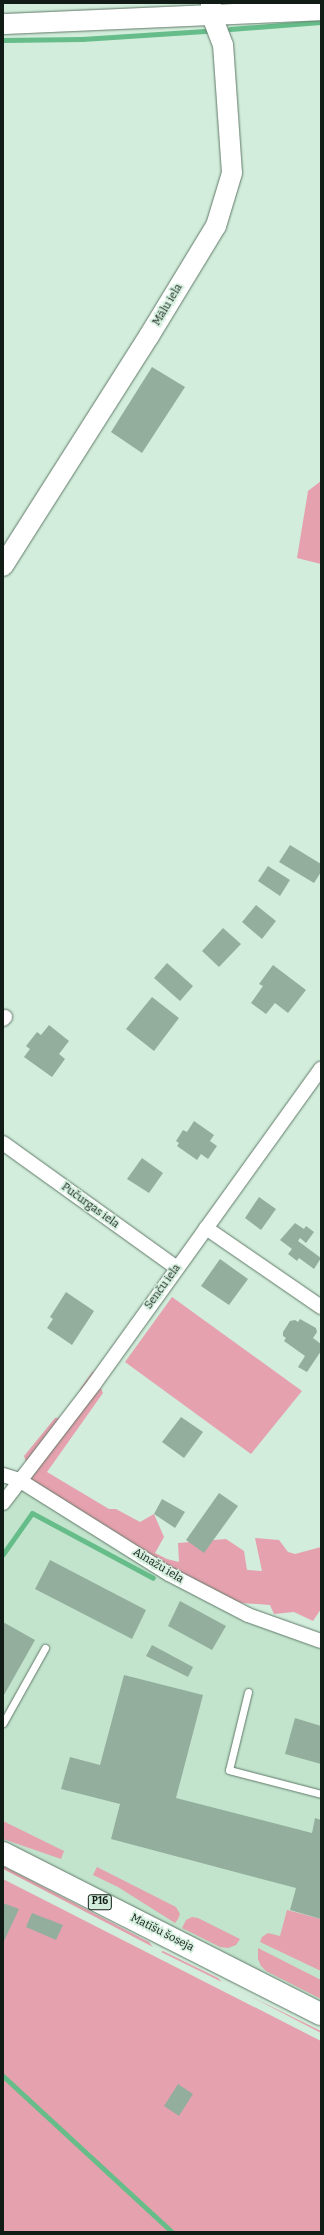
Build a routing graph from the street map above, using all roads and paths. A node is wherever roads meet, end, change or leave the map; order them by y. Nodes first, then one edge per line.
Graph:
1 (211, 9) edge
2 (321, 10) edge
3 (3, 24) edge
4 (3, 566) edge
5 (321, 1069) edge
6 (3, 1143) edge
7 (206, 1228) junction
8 (177, 1268) junction
9 (321, 1307) edge
10 (3, 1475) edge
11 (19, 1480) junction
12 (3, 1503) edge
13 (321, 1641) edge
14 (45, 1648) dead end
15 (248, 1692) dead end
16 (3, 1723) edge
17 (321, 1794) edge
18 (3, 1853) edge
19 (321, 2014) edge

1 - 2 street
1 - 3 street
1 - 4 street, Mālu iela
5 - 7 street, Senču iela
6 - 8 street, Pučurgas iela
7 - 8 street, Senču iela
7 - 9 street
8 - 11 street, Senču iela
10 - 11 street, Ainažu iela
11 - 12 street, Senču iela
11 - 13 street, Ainažu iela
14 - 16 lane
15 - 17 lane
18 - 19 main road, Matīšu šoseja / P16

